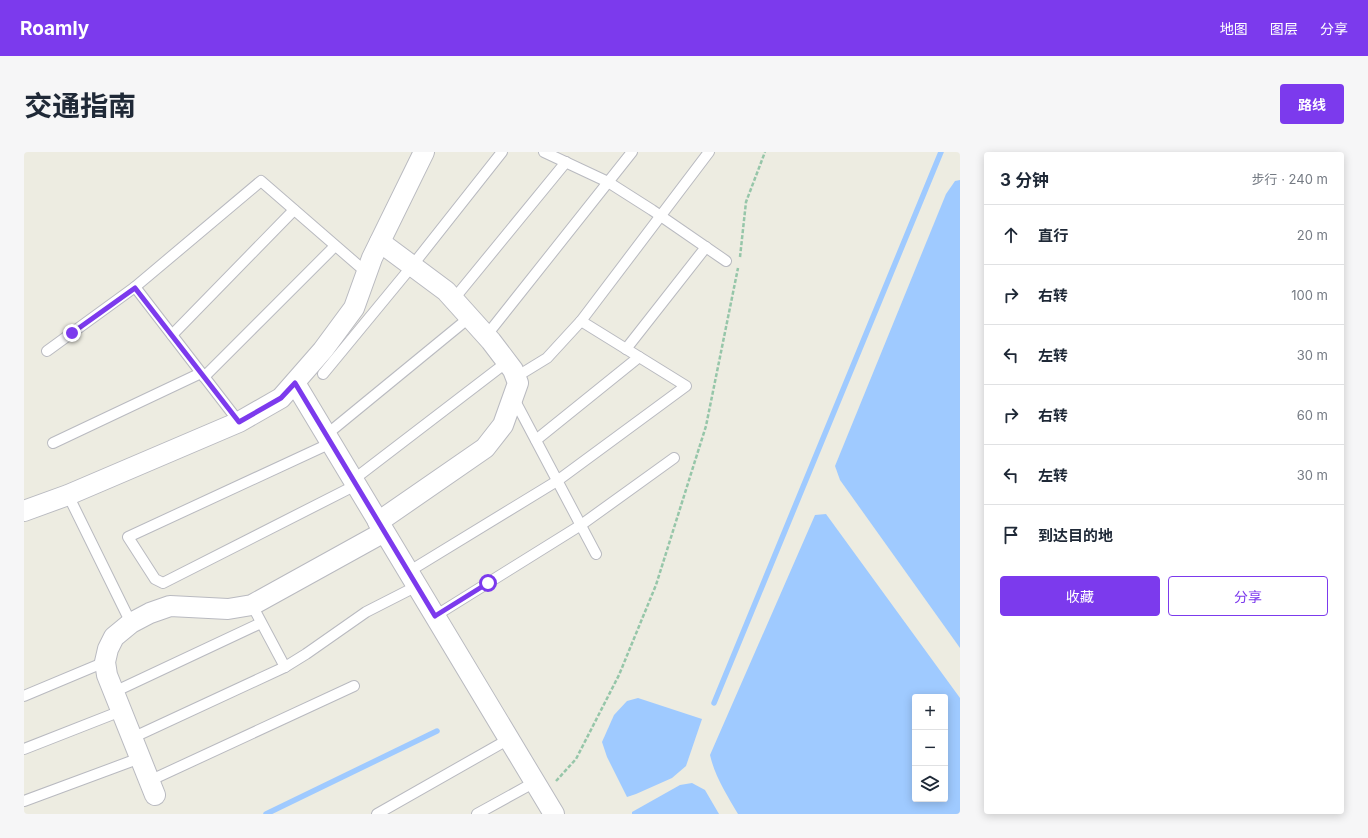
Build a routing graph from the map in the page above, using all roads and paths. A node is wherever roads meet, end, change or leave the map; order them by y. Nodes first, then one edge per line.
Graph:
1 (424, 152) edge
2 (502, 152) edge
3 (544, 152) edge
4 (632, 152) edge
5 (709, 152) edge
6 (766, 152) edge
7 (558, 155) edge
8 (566, 162) junction
9 (608, 182) junction
10 (294, 210) junction
11 (660, 216) junction
12 (380, 242) junction
13 (335, 246) junction
14 (706, 247) junction
15 (726, 262) dead end
16 (412, 266) junction
17 (367, 273) junction
18 (135, 288) junction
19 (453, 300) junction
20 (470, 318) junction
21 (581, 321) junction
22 (172, 335) junction
23 (486, 336) junction
24 (626, 349) junction
25 (46, 351) dead end
26 (639, 357) junction
27 (511, 370) junction
28 (323, 374) dead end
29 (203, 375) junction
30 (295, 383) junction
31 (513, 397) junction
32 (239, 422) junction
33 (328, 439) junction
34 (536, 440) junction
35 (53, 443) dead end
36 (674, 458) dead end
37 (557, 481) junction
38 (355, 483) junction
39 (68, 495) junction
40 (24, 511) edge
41 (581, 525) junction
42 (381, 527) junction
43 (596, 554) dead end
44 (413, 579) junction
45 (252, 605) junction
46 (435, 616) junction
47 (131, 623) junction
48 (261, 623) junction
49 (105, 662) junction
50 (285, 667) junction
51 (354, 686) dead end
52 (114, 692) junction
53 (24, 696) edge
54 (121, 711) junction
55 (132, 738) junction
56 (509, 739) junction
57 (24, 748) edge
58 (140, 758) junction
59 (152, 788) joint
60 (539, 788) junction
61 (24, 801) edge
62 (377, 814) edge
63 (477, 814) edge
64 (554, 814) edge

1 - 12 street
2 - 16 lane
3 - 7 lane
4 - 9 lane
5 - 11 lane
6 - 60 path
7 - 8 lane
8 - 9 lane
8 - 19 lane
9 - 11 lane
9 - 23 lane
10 - 13 lane
10 - 18 lane
10 - 22 lane
11 - 14 lane
11 - 21 lane
12 - 16 street
12 - 17 street
13 - 17 lane
13 - 29 lane
14 - 15 lane
14 - 24 lane
16 - 19 street
16 - 28 lane
17 - 30 street
18 - 22 lane
18 - 25 lane
19 - 20 street
20 - 23 street
20 - 33 lane
21 - 24 lane
21 - 27 lane
22 - 29 lane
23 - 27 street
24 - 26 lane
26 - 34 lane
26 - 37 lane
27 - 31 street
27 - 38 lane
29 - 32 lane
29 - 35 lane
30 - 32 street
30 - 33 street
31 - 34 lane
31 - 42 street
32 - 39 street
33 - 38 street
33 - 38 lane
34 - 37 lane
36 - 41 lane
37 - 41 lane
37 - 44 lane
38 - 42 street
39 - 40 street
39 - 47 lane
41 - 43 lane
41 - 46 lane
42 - 44 street
42 - 45 street
44 - 46 street
44 - 50 lane
45 - 47 street
45 - 48 lane
46 - 56 street
47 - 49 street
48 - 50 lane
48 - 52 lane
49 - 52 street
49 - 53 lane
50 - 55 lane
51 - 59 lane
52 - 54 street
54 - 55 street
54 - 57 lane
55 - 58 street
56 - 60 street
56 - 62 lane
58 - 59 street
58 - 61 lane
60 - 63 lane
60 - 64 street

